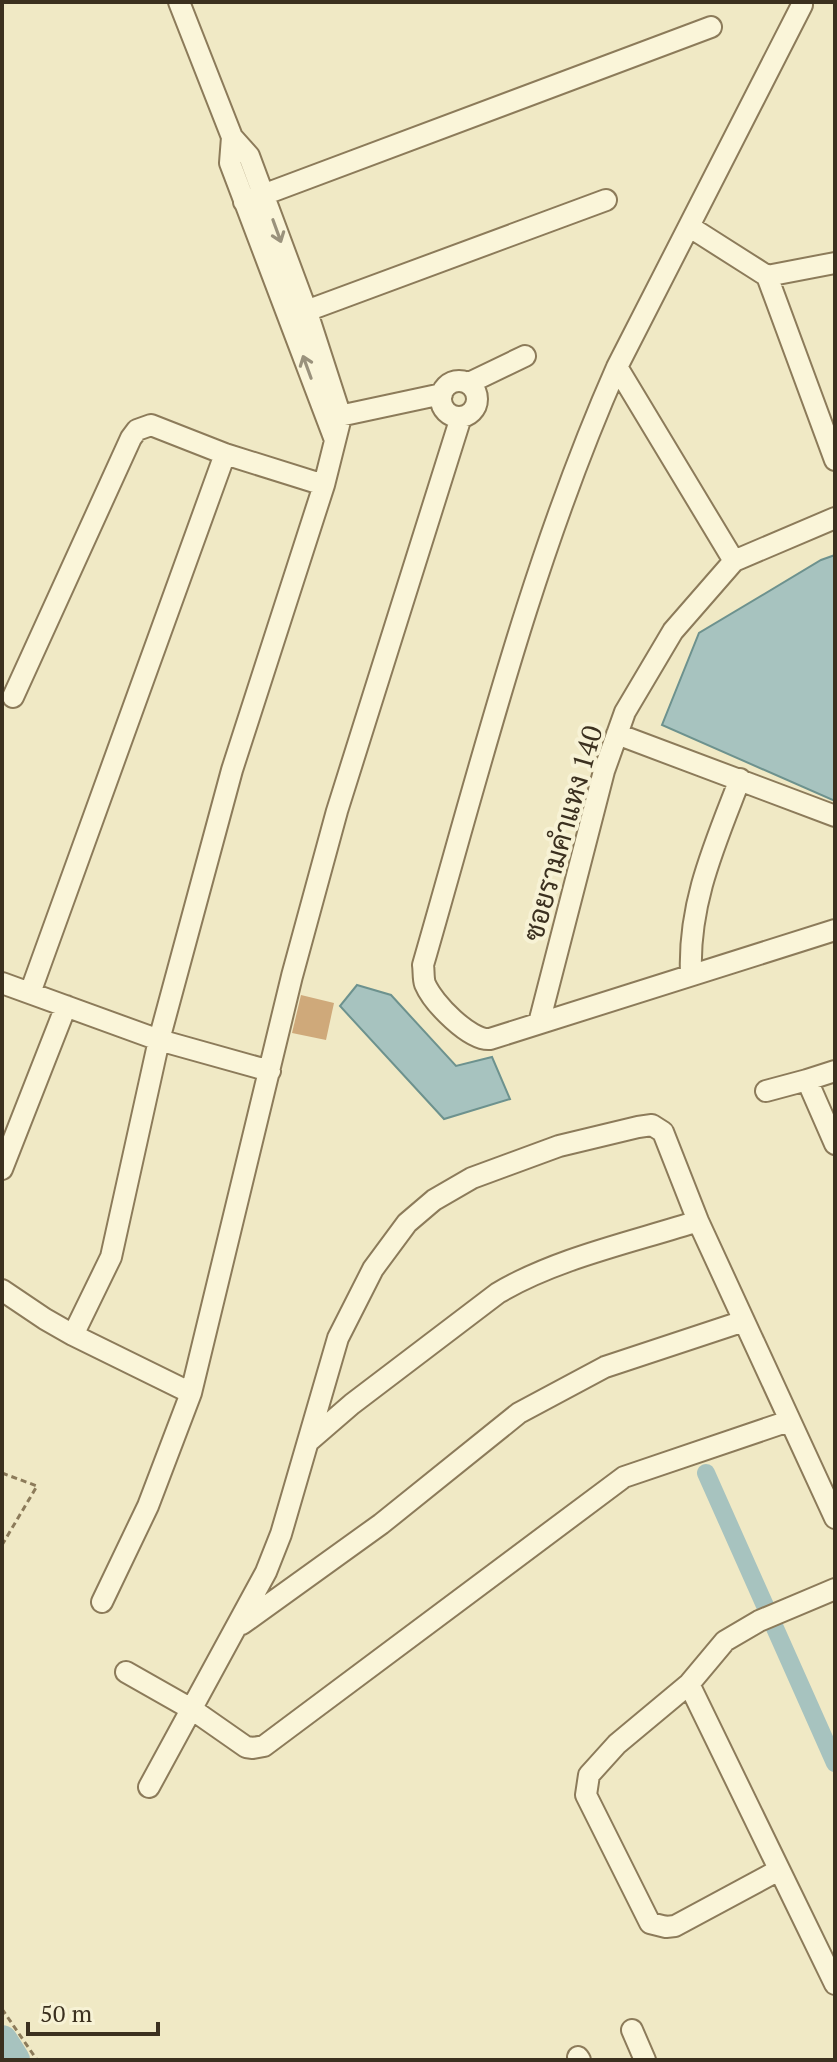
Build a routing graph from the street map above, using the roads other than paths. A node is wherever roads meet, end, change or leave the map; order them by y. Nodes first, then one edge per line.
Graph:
1 (179, 2) edge
2 (802, 5) dead end
3 (711, 27) dead end
4 (254, 199) junction
5 (606, 200) dead end
6 (690, 227) junction
7 (835, 263) edge
8 (767, 276) junction
9 (298, 314) junction
10 (525, 356) dead end
11 (617, 367) junction
12 (469, 383) junction
13 (442, 394) junction
14 (461, 417) junction
15 (334, 418) junction
16 (225, 454) junction
17 (835, 460) edge
18 (324, 485) junction
19 (835, 518) edge
20 (734, 561) junction
21 (13, 697) dead end
22 (617, 734) junction
23 (740, 779) junction
24 (835, 816) edge
25 (835, 930) edge
26 (691, 974) junction
27 (2, 983) edge
28 (30, 993) junction
29 (66, 1006) junction
30 (539, 1023) junction
31 (159, 1040) junction
32 (270, 1071) junction
33 (835, 1071) edge
34 (807, 1080) junction
35 (766, 1091) dead end
36 (835, 1144) edge
37 (2, 1169) edge
38 (698, 1221) junction
39 (2, 1290) edge
40 (744, 1321) junction
41 (73, 1335) junction
42 (191, 1393) junction
43 (789, 1421) junction
44 (308, 1442) junction
45 (835, 1518) edge
46 (277, 1546) junction
47 (310, 1574) junction
48 (835, 1589) edge
49 (102, 1602) dead end
50 (239, 1626) junction
51 (126, 1672) dead end
52 (689, 1684) junction
53 (193, 1710) junction
54 (149, 1787) dead end
55 (779, 1870) junction
56 (835, 1984) edge
57 (632, 2030) dead end
58 (645, 2060) edge

1 - 4 street
2 - 6 street
3 - 4 street
4 - 9 street
5 - 9 street
6 - 8 street
6 - 11 street
7 - 8 street
8 - 17 street
9 - 15 street
10 - 12 street
11 - 20 street
11 - 30 street
12 - 13 street
12 - 14 street
13 - 14 street
13 - 15 street
14 - 32 street
15 - 18 street
16 - 18 street
16 - 21 street
16 - 28 street
18 - 31 street
19 - 20 street, ซอยรามคำแหง 140
20 - 22 street, ซอยรามคำแหง 140
22 - 23 street
22 - 30 street, ซอยรามคำแหง 140
23 - 24 street
23 - 26 street
25 - 26 street
26 - 30 street
27 - 28 street
28 - 29 street
29 - 31 street
29 - 37 street
31 - 32 street
31 - 41 street
32 - 42 street
33 - 34 street
34 - 35 street
34 - 36 street
38 - 40 street
38 - 44 street
38 - 44 street
39 - 41 street
40 - 43 street
40 - 47 street
41 - 42 street
42 - 49 street
43 - 45 street
43 - 53 street
44 - 46 street
46 - 47 street
46 - 50 street
47 - 50 street
48 - 52 street
50 - 53 street
51 - 53 street
52 - 55 street
52 - 55 street
53 - 54 street
55 - 56 street
57 - 58 street

